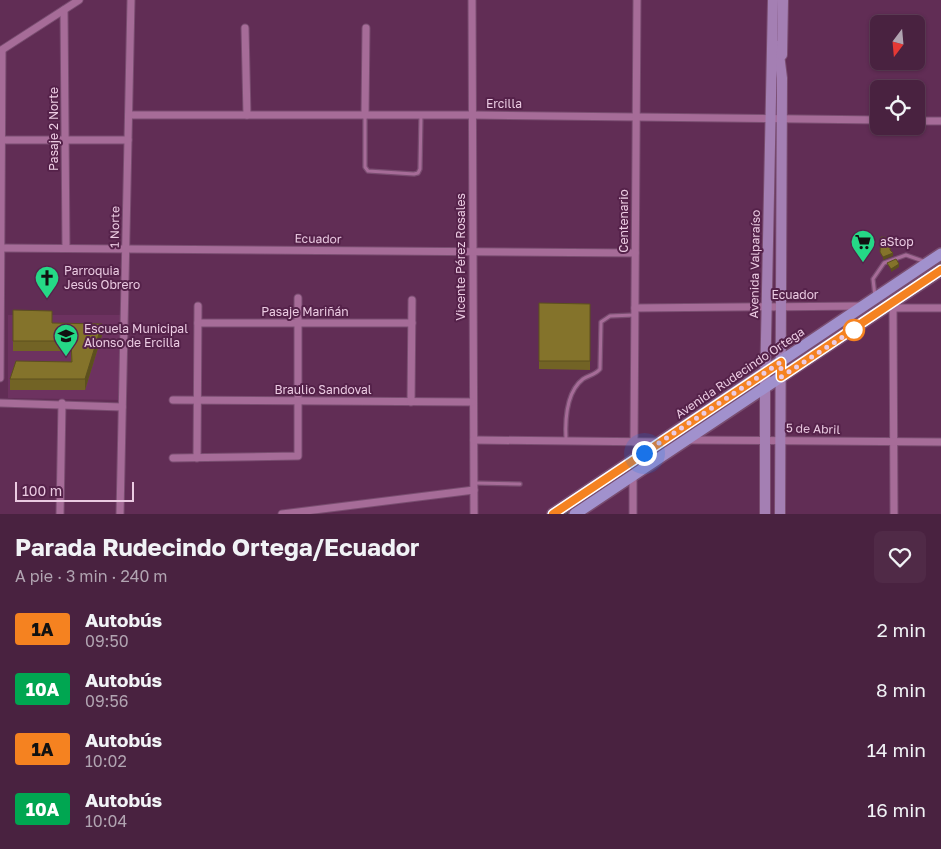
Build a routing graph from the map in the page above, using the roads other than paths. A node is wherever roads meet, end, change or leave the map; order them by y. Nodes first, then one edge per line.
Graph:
1 (79, 0) edge
2 (131, 0) edge
3 (472, 0) edge
4 (637, 0) edge
5 (773, 0) edge
6 (783, 0) edge
7 (64, 10) junction
8 (773, 15) junction
9 (245, 28) dead end
10 (366, 28) dead end
11 (1, 50) edge
12 (782, 78) junction
13 (129, 115) junction
14 (247, 115) junction
15 (365, 115) junction
16 (421, 115) junction
17 (473, 115) junction
18 (636, 116) junction
19 (776, 118) junction
20 (870, 120) edge
21 (925, 121) edge
22 (941, 121) edge
23 (3, 140) junction
24 (65, 140) junction
25 (128, 140) junction
26 (1, 248) edge
27 (66, 248) junction
28 (126, 248) junction
29 (472, 252) junction
30 (636, 253) junction
31 (941, 254) edge
32 (931, 261) junction
33 (941, 270) edge
34 (298, 298) dead end
35 (412, 300) dead end
36 (870, 303) junction
37 (198, 306) dead end
38 (767, 306) junction
39 (782, 306) junction
40 (894, 306) junction
41 (941, 308) edge
42 (635, 311) junction
43 (198, 323) junction
44 (298, 323) junction
45 (412, 323) junction
46 (781, 362) junction
47 (766, 373) junction
48 (781, 377) junction
49 (0, 378) edge
50 (765, 387) junction
51 (173, 400) dead end
52 (197, 400) junction
53 (298, 401) junction
54 (411, 402) junction
55 (472, 402) junction
56 (0, 403) edge
57 (62, 403) junction
58 (122, 407) junction
59 (474, 440) junction
60 (685, 440) junction
61 (765, 440) junction
62 (781, 440) junction
63 (566, 441) junction
64 (634, 442) junction
65 (660, 442) junction
66 (941, 442) edge
67 (893, 444) junction
68 (173, 458) dead end
69 (197, 458) junction
70 (633, 475) junction
71 (520, 484) dead end
72 (474, 487) junction
73 (60, 514) edge
74 (120, 514) edge
75 (282, 514) edge
76 (474, 514) edge
77 (553, 514) edge
78 (575, 514) edge
79 (633, 514) edge
80 (765, 514) edge
81 (780, 514) edge
82 (894, 514) edge

1 - 7 street
2 - 13 street, 1 Norte
3 - 17 street, Vicente Pérez Rosales
4 - 18 street, Centenario
5 - 8 main road, Avenida Valparaíso
6 - 12 main road, Avenida Valparaíso
7 - 11 street
7 - 24 street, Pasaje 2 Norte
8 - 12 main road, Avenida Valparaíso
8 - 19 main road, Avenida Valparaíso
9 - 14 street
10 - 15 street
11 - 23 street
12 - 19 main road, Avenida Valparaíso
13 - 14 street, Ercilla
13 - 25 street, 1 Norte
14 - 15 street, Ercilla
15 - 16 street, Ercilla
15 - 16 lane
16 - 17 street, Ercilla
17 - 18 street, Ercilla
17 - 29 street, Vicente Pérez Rosales
18 - 19 street, Ercilla
18 - 30 street, Centenario
19 - 20 street, Ercilla
19 - 38 main road, Avenida Valparaíso
19 - 39 main road, Avenida Valparaíso
21 - 22 street
23 - 24 street
23 - 26 street
24 - 25 street
24 - 27 street, Pasaje 2 Norte
25 - 28 street, 1 Norte
26 - 27 street, Ecuador
26 - 49 street
27 - 28 street, Ecuador
28 - 29 street, Ecuador
28 - 58 street, 1 Norte
29 - 30 street, Ecuador
29 - 55 street, Vicente Pérez Rosales
30 - 42 street, Centenario
31 - 32 main road, Avenida Rudecindo Ortega
32 - 36 main road, Avenida Rudecindo Ortega
32 - 36 lane
33 - 40 main road, Avenida Rudecindo Ortega
34 - 44 street
35 - 45 street
36 - 39 street, Ecuador
36 - 46 main road, Avenida Rudecindo Ortega
37 - 43 street
38 - 39 street, Ecuador
38 - 42 street, Ecuador
38 - 47 main road, Avenida Valparaíso
39 - 46 main road, Avenida Valparaíso
40 - 41 street
40 - 48 main road, Avenida Rudecindo Ortega
40 - 67 street
42 - 63 lane
42 - 64 street, Centenario
43 - 44 street, Pasaje Mariñán
43 - 52 street
44 - 45 street, Pasaje Mariñán
44 - 53 street
45 - 54 street
46 - 47 main road, Avenida Rudecindo Ortega
46 - 48 main road, Avenida Valparaíso
47 - 50 main road, Avenida Valparaíso
47 - 65 main road, Avenida Rudecindo Ortega
48 - 50 main road, Avenida Rudecindo Ortega
48 - 62 main road, Avenida Valparaíso
50 - 60 main road, Avenida Rudecindo Ortega
50 - 61 main road, Avenida Valparaíso
51 - 52 street, Braulio Sandoval
52 - 53 street, Braulio Sandoval
52 - 69 street
53 - 54 street, Braulio Sandoval
53 - 69 street
54 - 55 street, Braulio Sandoval
55 - 59 street, Vicente Pérez Rosales
56 - 57 street
57 - 58 street
57 - 73 street
58 - 74 street, 1 Norte
59 - 63 street
59 - 72 street, Vicente Pérez Rosales
60 - 61 street, 5 de Abril
60 - 70 main road, Avenida Rudecindo Ortega
61 - 62 street, 5 de Abril
61 - 80 main road, Avenida Valparaíso
62 - 67 street, 5 de Abril
62 - 81 main road, Avenida Valparaíso
63 - 64 street
64 - 65 street
65 - 77 main road, Avenida Rudecindo Ortega
66 - 67 street, 5 de Abril
67 - 82 street
68 - 69 street
70 - 78 main road, Avenida Rudecindo Ortega
70 - 79 street
71 - 72 lane
72 - 75 street
72 - 76 street, Vicente Pérez Rosales

